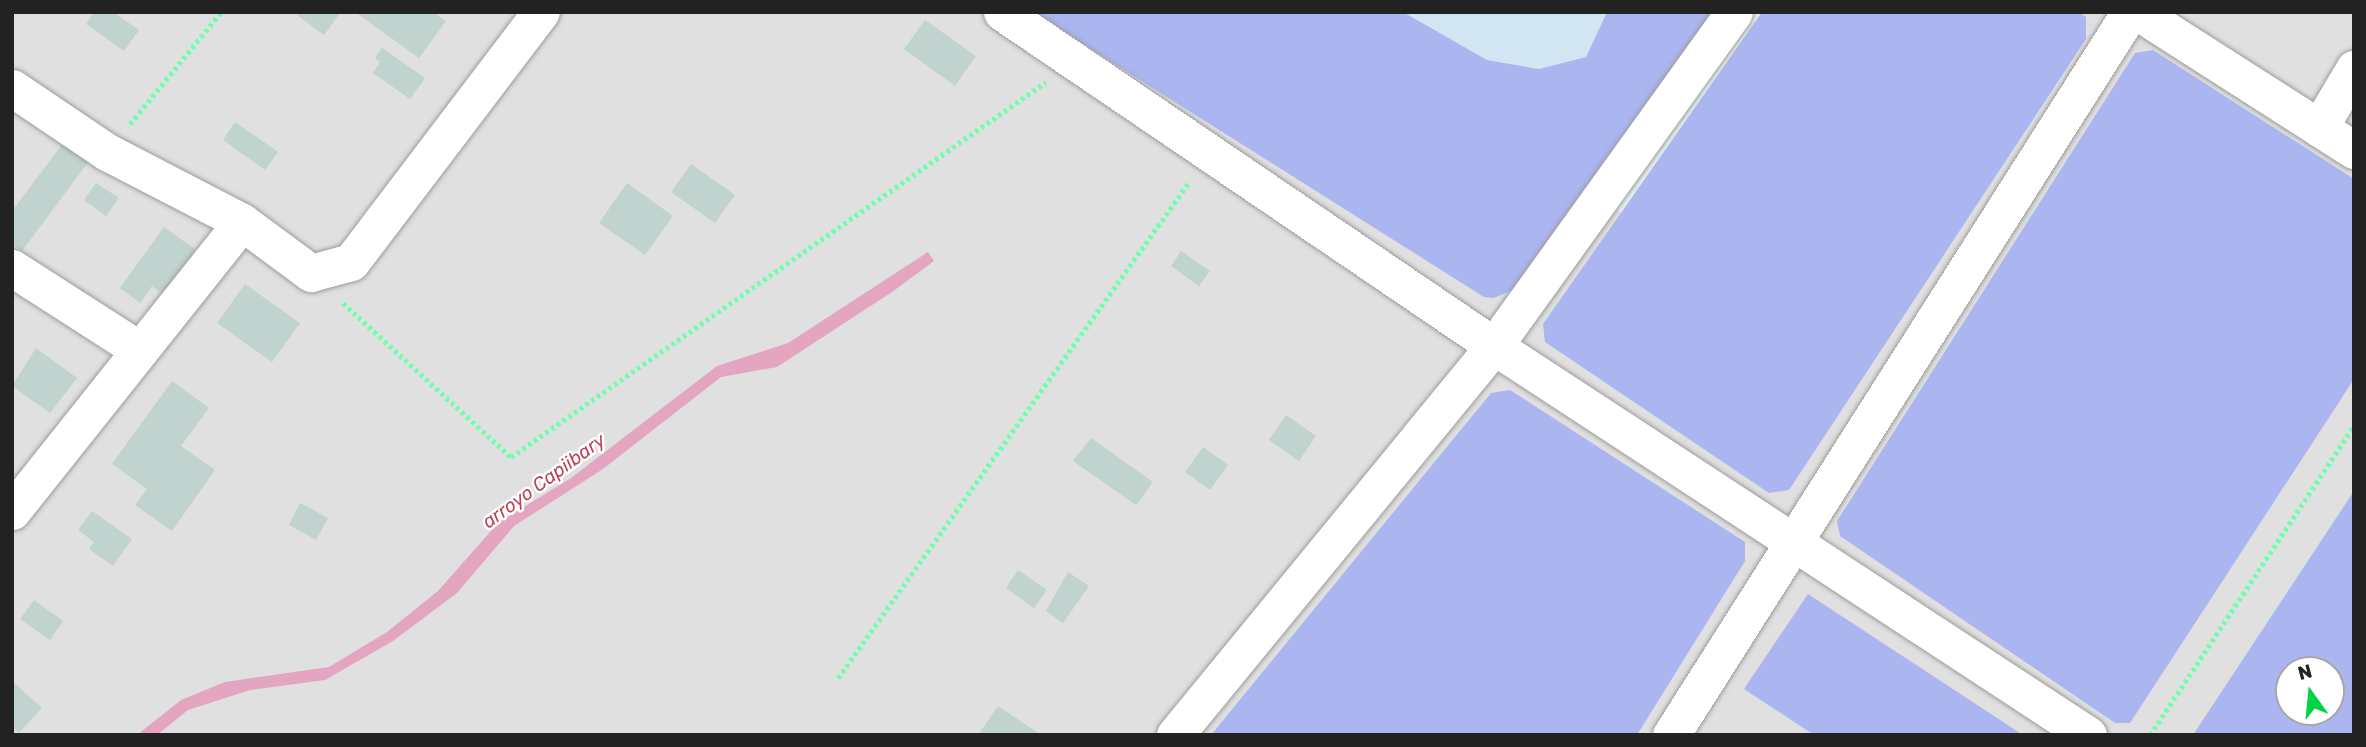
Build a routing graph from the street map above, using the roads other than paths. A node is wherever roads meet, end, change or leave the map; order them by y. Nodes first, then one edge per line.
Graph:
1 (541, 12) edge
2 (1002, 12) edge
3 (1734, 12) edge
4 (2130, 12) edge
5 (2138, 12) edge
6 (2354, 69) edge
7 (12, 88) edge
8 (2319, 128) junction
9 (2354, 150) edge
10 (242, 222) junction
11 (12, 268) edge
12 (1493, 346) junction
13 (138, 349) junction
14 (12, 511) edge
15 (1794, 542) junction
16 (1175, 735) edge
17 (1671, 735) edge
18 (2088, 735) edge

1 - 10 street
2 - 12 street
3 - 12 street
4 - 15 street
5 - 8 street
6 - 8 street
7 - 10 street
8 - 9 street
10 - 13 street
11 - 13 street
12 - 15 street
12 - 16 street
13 - 14 street
15 - 17 street
15 - 18 street

